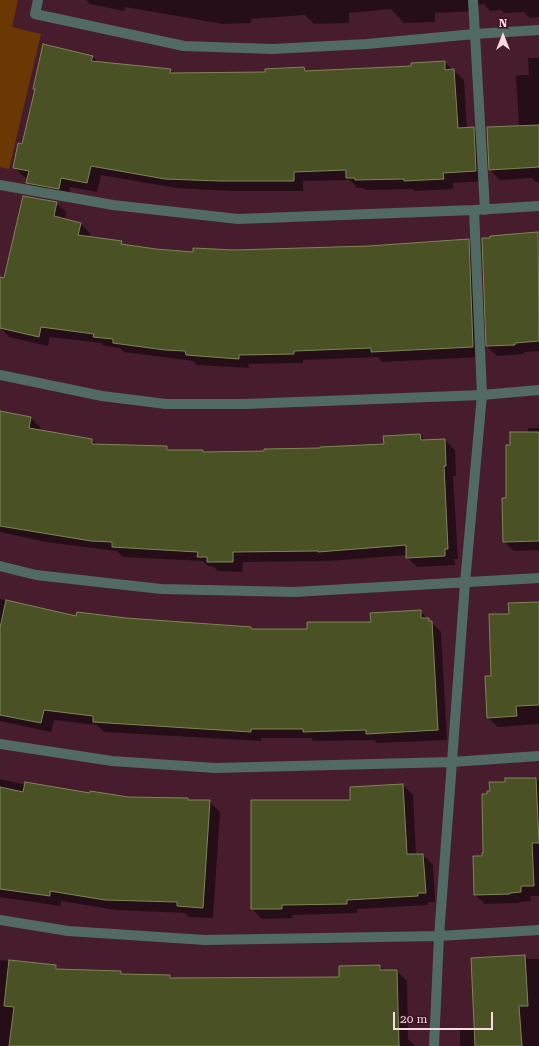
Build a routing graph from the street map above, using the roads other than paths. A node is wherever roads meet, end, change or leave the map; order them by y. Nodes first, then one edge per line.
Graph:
1 (38, 0) edge
2 (473, 0) edge
3 (539, 30) edge
4 (475, 34) junction
5 (0, 185) edge
6 (539, 206) edge
7 (474, 210) junction
8 (485, 210) junction
9 (0, 375) edge
10 (539, 390) edge
11 (482, 395) junction
12 (0, 566) edge
13 (539, 578) edge
14 (465, 583) junction
15 (0, 744) edge
16 (539, 756) edge
17 (452, 762) junction
18 (0, 920) edge
19 (539, 930) edge
20 (439, 936) junction
21 (434, 1046) edge

1 - 4 street
2 - 4 street
3 - 4 street
4 - 8 street
5 - 7 street
6 - 8 street
7 - 8 street
7 - 11 street
9 - 11 street
10 - 11 street
11 - 14 street
12 - 14 street
13 - 14 street
14 - 17 street
15 - 17 street
16 - 17 street
17 - 20 street
18 - 20 street
19 - 20 street
20 - 21 street

